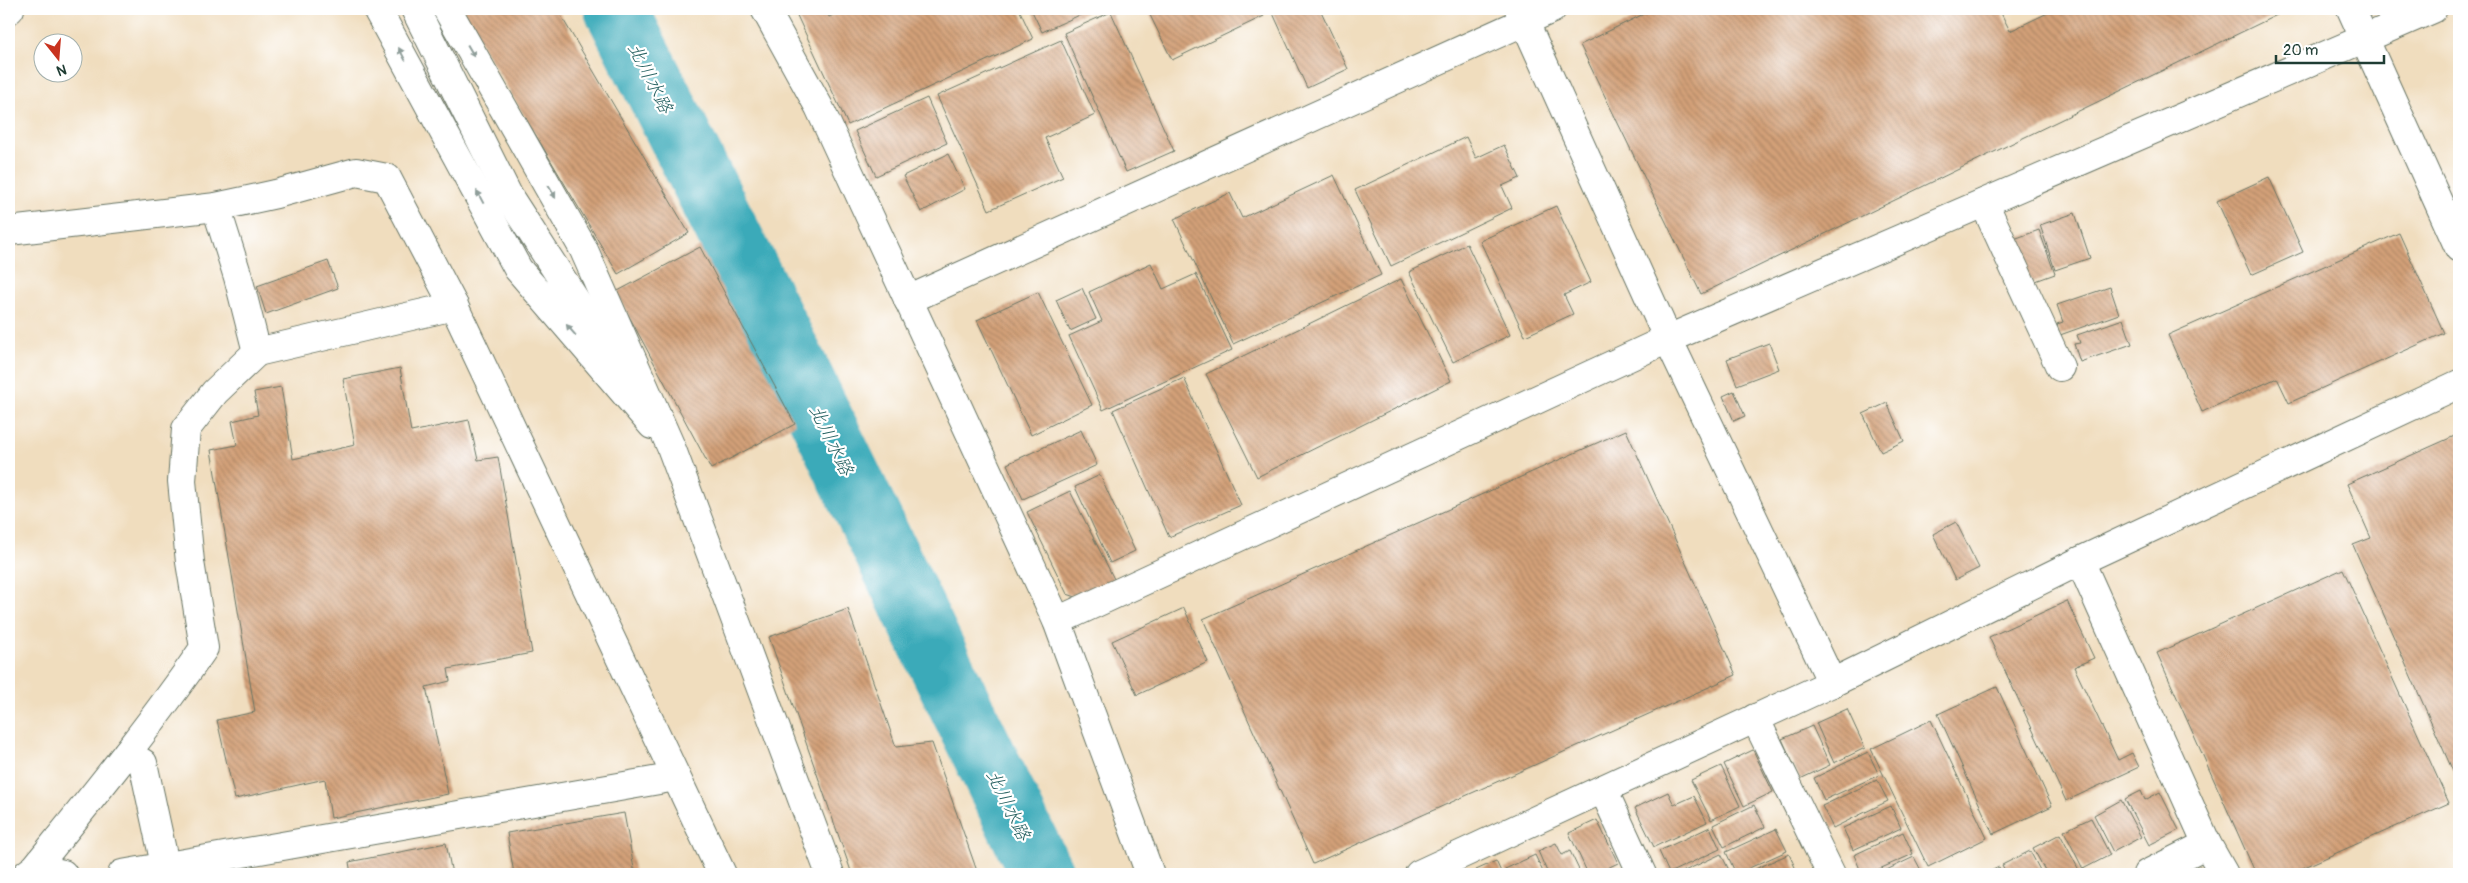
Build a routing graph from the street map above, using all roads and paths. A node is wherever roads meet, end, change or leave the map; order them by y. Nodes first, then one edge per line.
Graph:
1 (378, 9) edge
2 (415, 9) edge
3 (447, 9) edge
4 (765, 9) edge
5 (1552, 9) edge
6 (2351, 9) edge
7 (2433, 9) edge
8 (1521, 15) edge
9 (2365, 39) junction
10 (1984, 203) junction
11 (216, 207) junction
12 (9, 231) edge
13 (2459, 248) edge
14 (908, 300) junction
15 (454, 306) junction
16 (1668, 339) junction
17 (257, 352) junction
18 (2060, 367) dead end
19 (2459, 384) edge
20 (671, 447) junction
21 (2080, 562) junction
22 (1057, 621) junction
23 (1832, 683) junction
24 (1755, 718) junction
25 (127, 753) junction
26 (676, 777) junction
27 (1603, 789) junction
28 (2207, 844) junction
29 (1450, 868) edge
30 (166, 870) edge
31 (31, 871) edge
32 (63, 874) edge
33 (122, 874) edge
34 (722, 874) edge
35 (830, 874) edge
36 (1150, 874) edge
37 (1419, 874) edge
38 (1642, 874) edge
39 (1831, 874) edge
40 (2148, 874) edge
41 (2224, 874) edge

20 -> 1 street
2 - 20 street
3 -> 20 street
4 - 14 street
5 - 8 street
6 - 9 street
7 - 9 street
8 - 14 street
8 - 16 street
9 - 10 street
9 - 13 street
10 - 16 street
10 - 18 street
11 - 12 street
11 - 15 street
11 - 17 street
14 - 22 street
15 - 17 street
15 - 26 street
16 - 22 street
16 - 23 street
17 - 25 street
19 - 21 street
20 - 35 street
21 - 23 street
21 - 28 street
22 - 36 street
23 - 24 street
24 - 27 street
24 - 39 street
25 - 30 street
25 - 31 street
26 - 30 street
26 - 34 street
27 - 29 street
27 - 38 street
28 - 40 street
28 - 41 street
29 - 37 street
30 - 33 street
31 - 32 street

